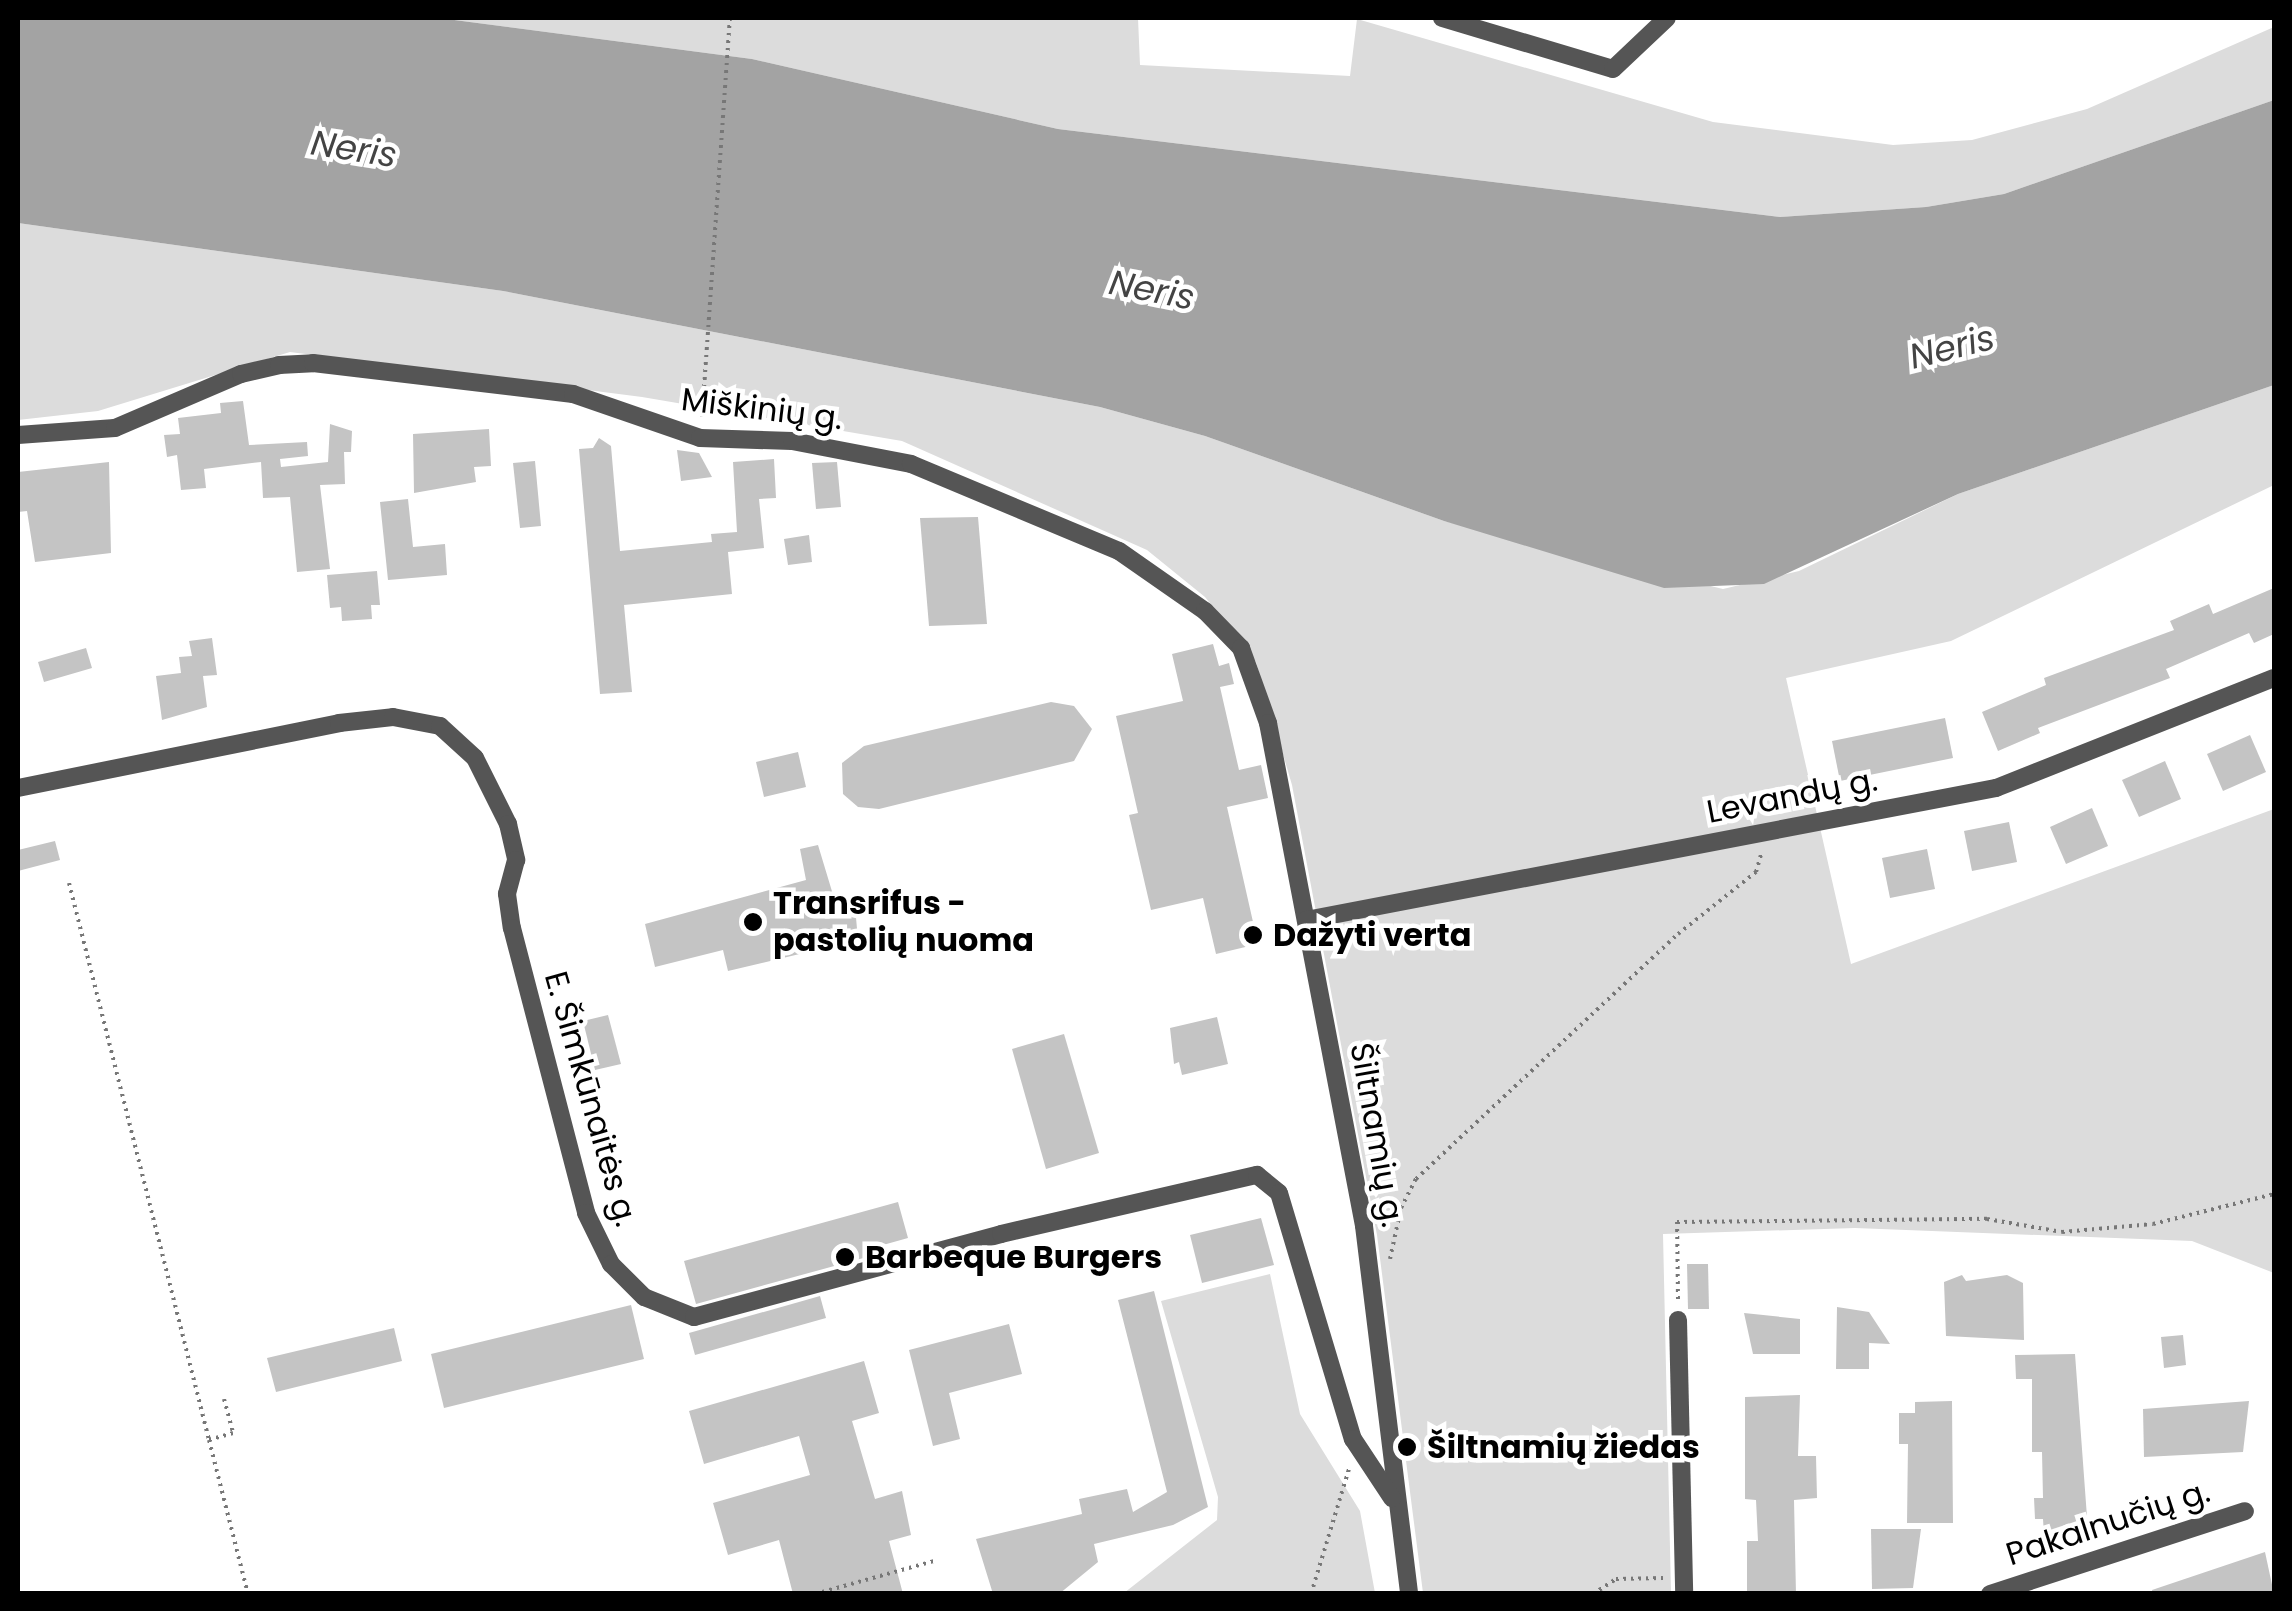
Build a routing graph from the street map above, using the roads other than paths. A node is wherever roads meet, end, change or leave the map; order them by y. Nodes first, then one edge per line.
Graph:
1 (1442, 18) edge
2 (1667, 18) edge
3 (18, 434) edge
4 (2274, 678) edge
5 (1259, 691) joint
6 (18, 788) edge
7 (1306, 920) junction
8 (1678, 1320) road end
9 (1396, 1504) junction
10 (2244, 1510) dead end
11 (1683, 1585) edge
12 (1409, 1594) edge
13 (1990, 1594) edge

1 - 2 street
3 - 5 street, Miškinių g.
4 - 7 street, Levandų g.
5 - 7 street, Šiltnamių g.
6 - 9 street, E. Šimkūnaitės g.
7 - 9 street, Šiltnamių g.
8 - 11 street
9 - 12 street, Šiltnamių g.
10 - 13 street, Pakalnučių g.

